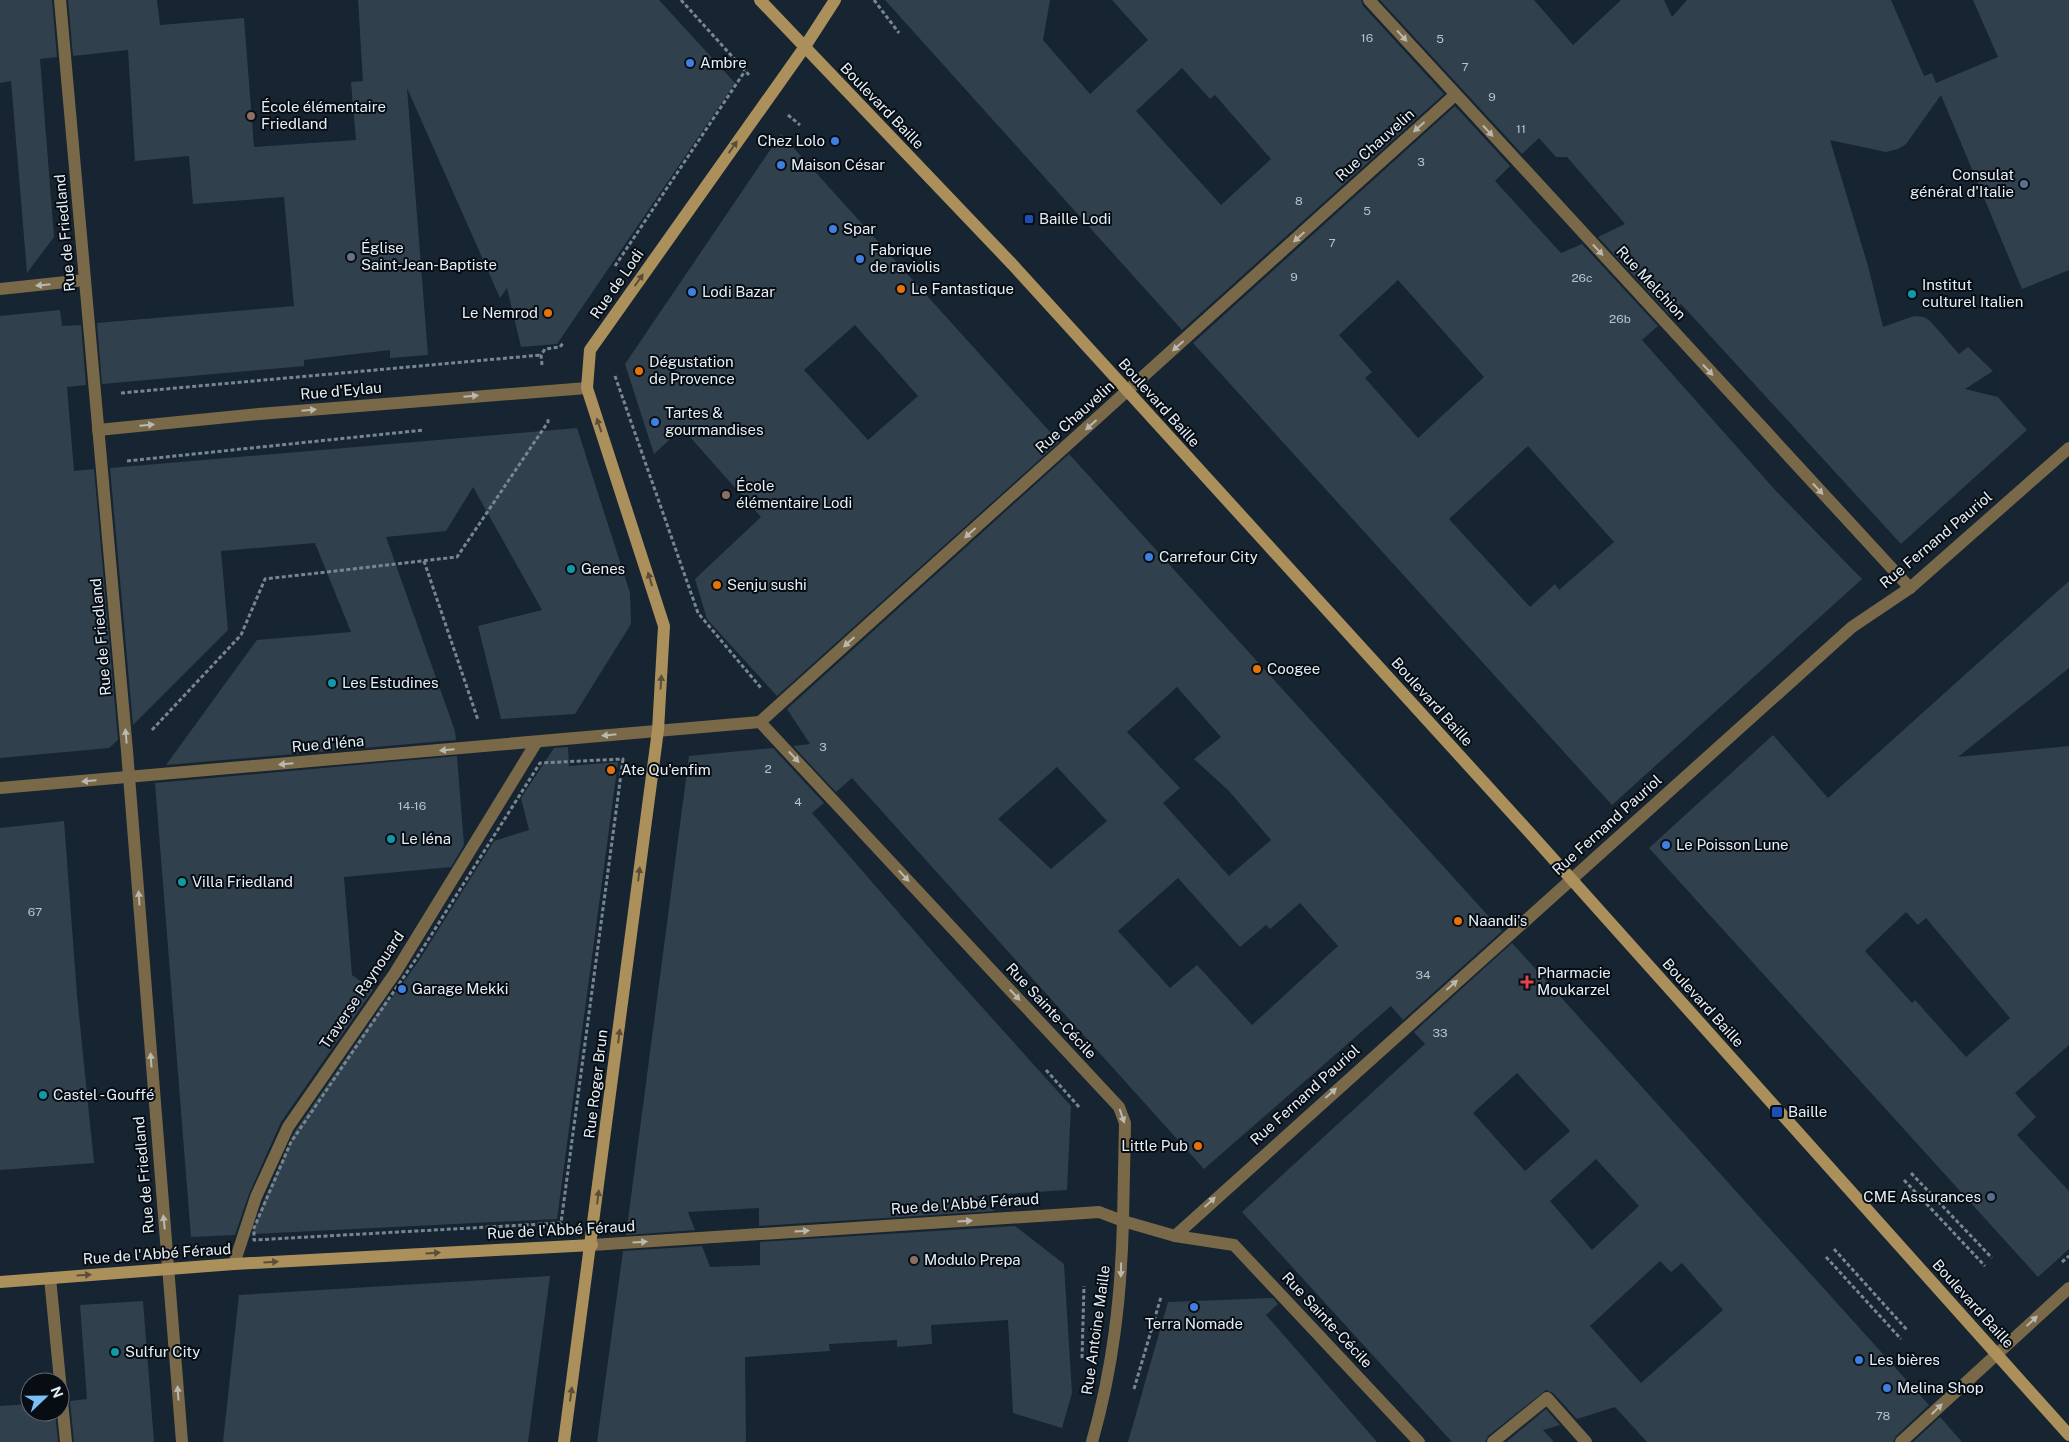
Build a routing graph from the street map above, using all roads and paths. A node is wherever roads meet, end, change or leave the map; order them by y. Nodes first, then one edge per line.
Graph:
1 (60, 0) edge
2 (681, 0) edge
3 (760, 0) edge
4 (835, 0) edge
5 (874, 0) edge
6 (1369, 0) edge
7 (899, 33) dead end
8 (804, 48) junction
9 (745, 71) junction
10 (748, 75) dead end
11 (1455, 95) junction
12 (784, 111) dead end
13 (800, 125) dead end
14 (613, 268) dead end
15 (85, 280) junction
16 (0, 289) edge
17 (569, 334) dead end
18 (542, 355) junction
19 (542, 365) dead end
20 (615, 374) dead end
21 (587, 388) junction
22 (1127, 392) junction
23 (129, 393) junction
24 (96, 395) junction
25 (130, 401) dead end
26 (546, 410) dead end
27 (548, 416) junction
28 (538, 418) dead end
29 (430, 429) dead end
30 (98, 430) junction
31 (2069, 448) edge
32 (124, 461) dead end
33 (424, 561) junction
34 (1910, 588) junction
35 (762, 689) dead end
36 (760, 722) junction
37 (658, 730) junction
38 (536, 743) junction
39 (488, 747) junction
40 (127, 751) junction
41 (129, 778) junction
42 (622, 778) joint
43 (0, 788) edge
44 (1570, 879) junction
45 (1911, 1173) dead end
46 (1904, 1180) dead end
47 (1123, 1221) junction
48 (1175, 1236) junction
49 (592, 1245) junction
50 (1834, 1249) dead end
51 (1826, 1257) dead end
52 (1992, 1258) dead end
53 (234, 1264) junction
54 (1985, 1266) dead end
55 (170, 1270) junction
56 (50, 1278) junction
57 (0, 1282) edge
58 (1084, 1286) dead end
59 (2069, 1288) edge
60 (1160, 1296) dead end
61 (1908, 1331) dead end
62 (1901, 1339) dead end
63 (1997, 1354) junction
64 (1082, 1360) dead end
65 (1132, 1396) dead end
66 (2069, 1435) edge
67 (66, 1442) edge
68 (182, 1442) edge
69 (564, 1442) edge
70 (1092, 1442) edge
71 (1419, 1442) edge
72 (1493, 1442) edge
73 (1586, 1442) edge
74 (1901, 1442) edge

1 - 15 street, Rue de Friedland
2 - 9 path
3 - 8 street, Boulevard Baille
4 - 8 street, Rue de Lodi
5 - 7 path
6 -> 11 street, Rue Melchion
21 -> 8 street, Rue de Lodi
8 - 22 street, Boulevard Baille
9 - 10 path
9 - 14 path
11 -> 22 street, Rue Chauvelin
11 -> 34 street, Rue Melchion
12 - 13 path
15 -> 16 street
15 - 24 street, Rue de Friedland
17 - 18 path
18 - 19 path
18 - 23 path
20 - 35 path
30 -> 21 street, Rue d'Eylau
37 -> 21 street, Rue de Lodi
22 -> 36 street, Rue Chauvelin
22 - 44 street, Boulevard Baille
23 - 24 path
23 - 25 path
24 - 30 street, Rue de Friedland
26 - 27 path
27 - 28 path
27 - 33 path
29 - 32 path
40 -> 30 street, Rue de Friedland
31 - 34 street, Rue Fernand Pauriol
33 - 39 path
33 - 40 path
34 - 44 street, Rue Fernand Pauriol
36 - 37 street
36 -> 47 street, Rue Sainte-Cécile
37 -> 38 street, Rue d'Iéna
49 -> 37 street, Rue Roger Brun
38 - 39 street, Rue d'Iéna
38 - 53 street, Traverse Raynouard
39 -> 41 street, Rue d'Iéna
40 - 41 street, Rue de Friedland
41 -> 43 street, Rue d'Iéna
55 -> 41 street, Rue de Friedland
42 - 42 path
48 -> 44 street, Rue Fernand Pauriol
44 - 63 street, Boulevard Baille
45 - 52 path
46 - 54 path
47 - 48 street, Rue Sainte-Cécile
49 -> 47 street, Rue de l'Abbé Féraud
47 -> 70 street, Rue Antoine Maille
48 - 71 street, Rue Sainte-Cécile
53 -> 49 street, Rue de l'Abbé Féraud
69 -> 49 street, Rue Roger Brun
50 - 61 path
51 - 62 path
53 - 55 street, Rue de l'Abbé Féraud
56 -> 55 street, Rue de l'Abbé Féraud
68 -> 55 street
56 - 57 street, Rue de l'Abbé Féraud
56 - 67 street
58 - 64 path
63 -> 59 street
60 - 65 path
63 - 66 street, Boulevard Baille
74 -> 63 street
72 - 73 street

